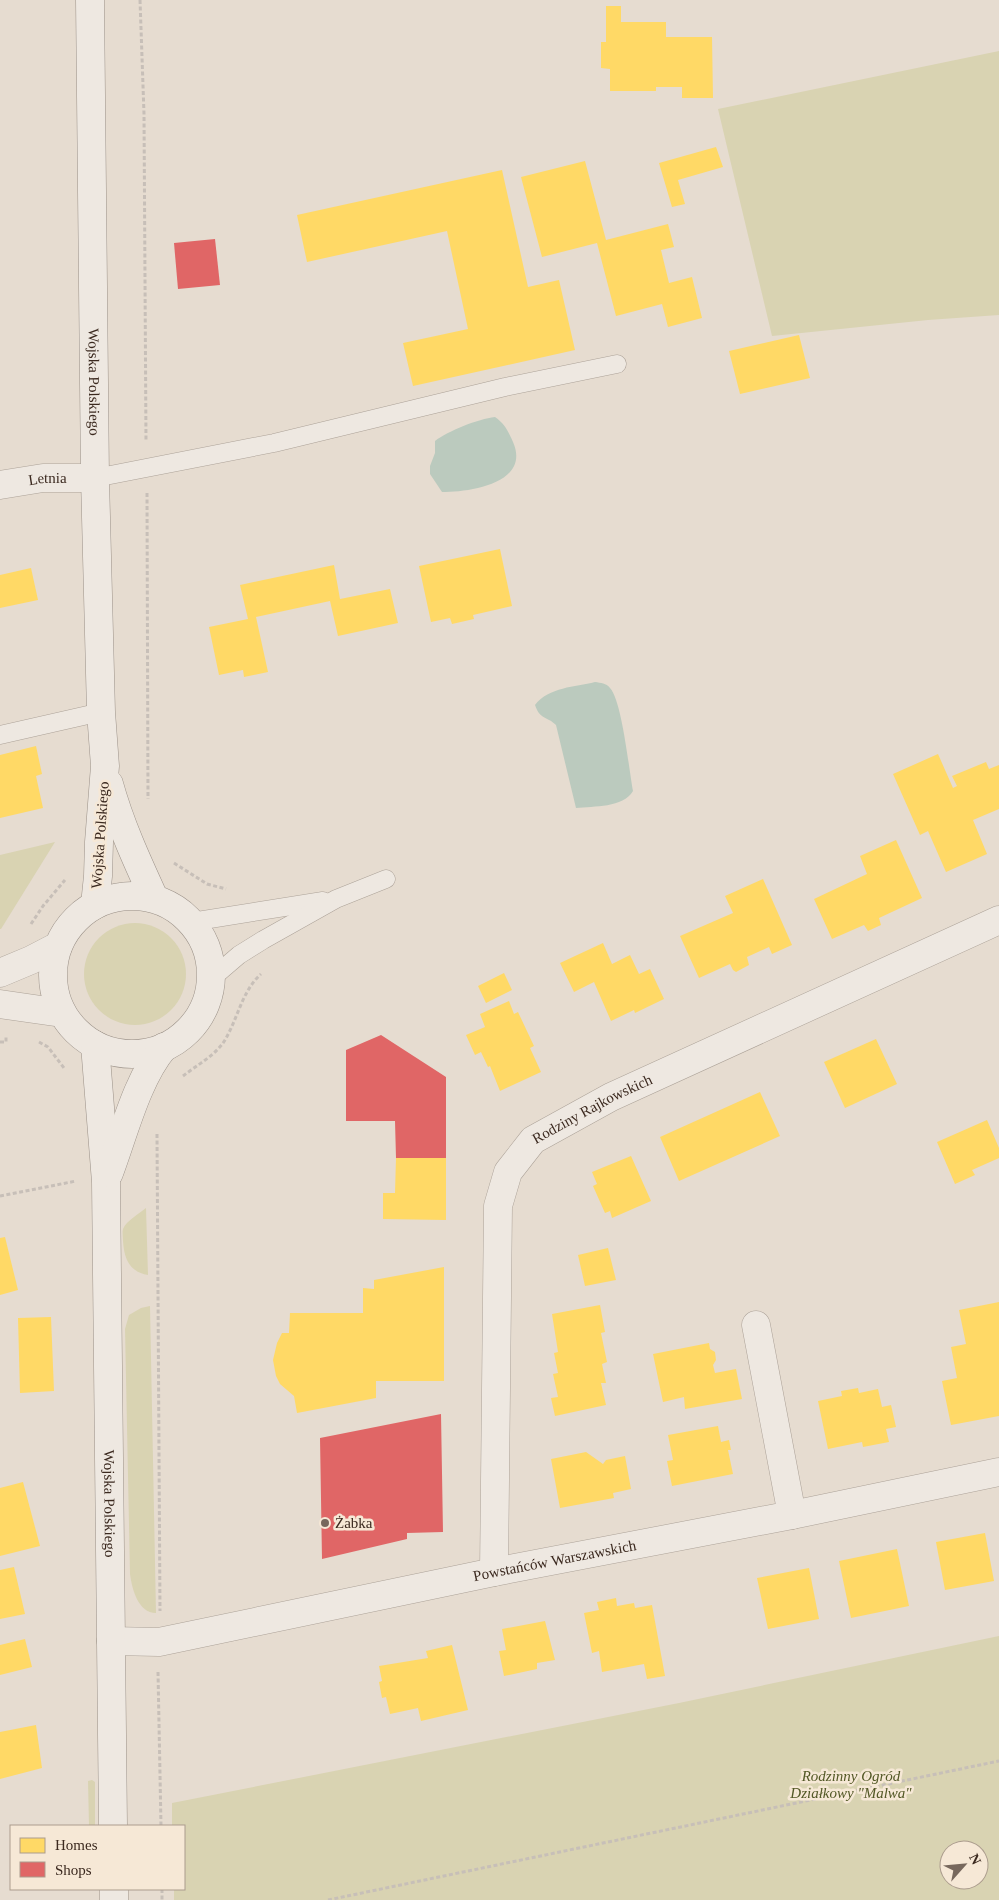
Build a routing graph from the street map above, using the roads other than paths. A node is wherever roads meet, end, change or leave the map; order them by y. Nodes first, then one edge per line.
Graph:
1 (90, 0) edge
2 (618, 364) dead end
3 (95, 478) junction
4 (0, 485) edge
5 (101, 712) junction
6 (0, 735) edge
7 (105, 766) junction
8 (386, 879) dead end
9 (154, 898) junction
10 (336, 899) junction
11 (95, 905) junction
12 (999, 920) edge
13 (191, 922) junction
14 (58, 946) junction
15 (0, 973) edge
16 (211, 979) junction
17 (0, 1004) edge
18 (62, 1013) junction
19 (95, 1045) junction
20 (164, 1047) junction
21 (106, 1182) junction
22 (756, 1325) dead end
23 (999, 1472) edge
24 (792, 1515) junction
25 (494, 1572) junction
26 (111, 1641) junction
27 (113, 1825) edge

1 - 3 main road, Wojska Polskiego
2 - 3 lane
3 - 4 main road, Letnia
3 - 5 main road, Wojska Polskiego
5 - 6 lane
5 - 7 main road, Wojska Polskiego
7 - 9 main road, Wojska Polskiego
7 - 11 main road, Wojska Polskiego
8 - 10 lane
9 - 11 main road
9 - 13 main road
10 - 13 lane
10 - 16 lane
11 - 14 main road
12 - 25 main road, Rodziny Rajkowskich
13 - 16 main road
14 - 15 main road
14 - 18 main road
16 - 20 main road
17 - 18 main road
18 - 19 main road
19 - 20 main road
19 - 21 main road, Wojska Polskiego
20 - 21 main road, Wojska Polskiego
21 - 26 main road, Wojska Polskiego
22 - 24 main road
23 - 24 main road, Powstańców Warszawskich
24 - 25 main road, Powstańców Warszawskich
25 - 26 main road, Powstańców Warszawskich
26 - 27 main road, Wojska Polskiego

